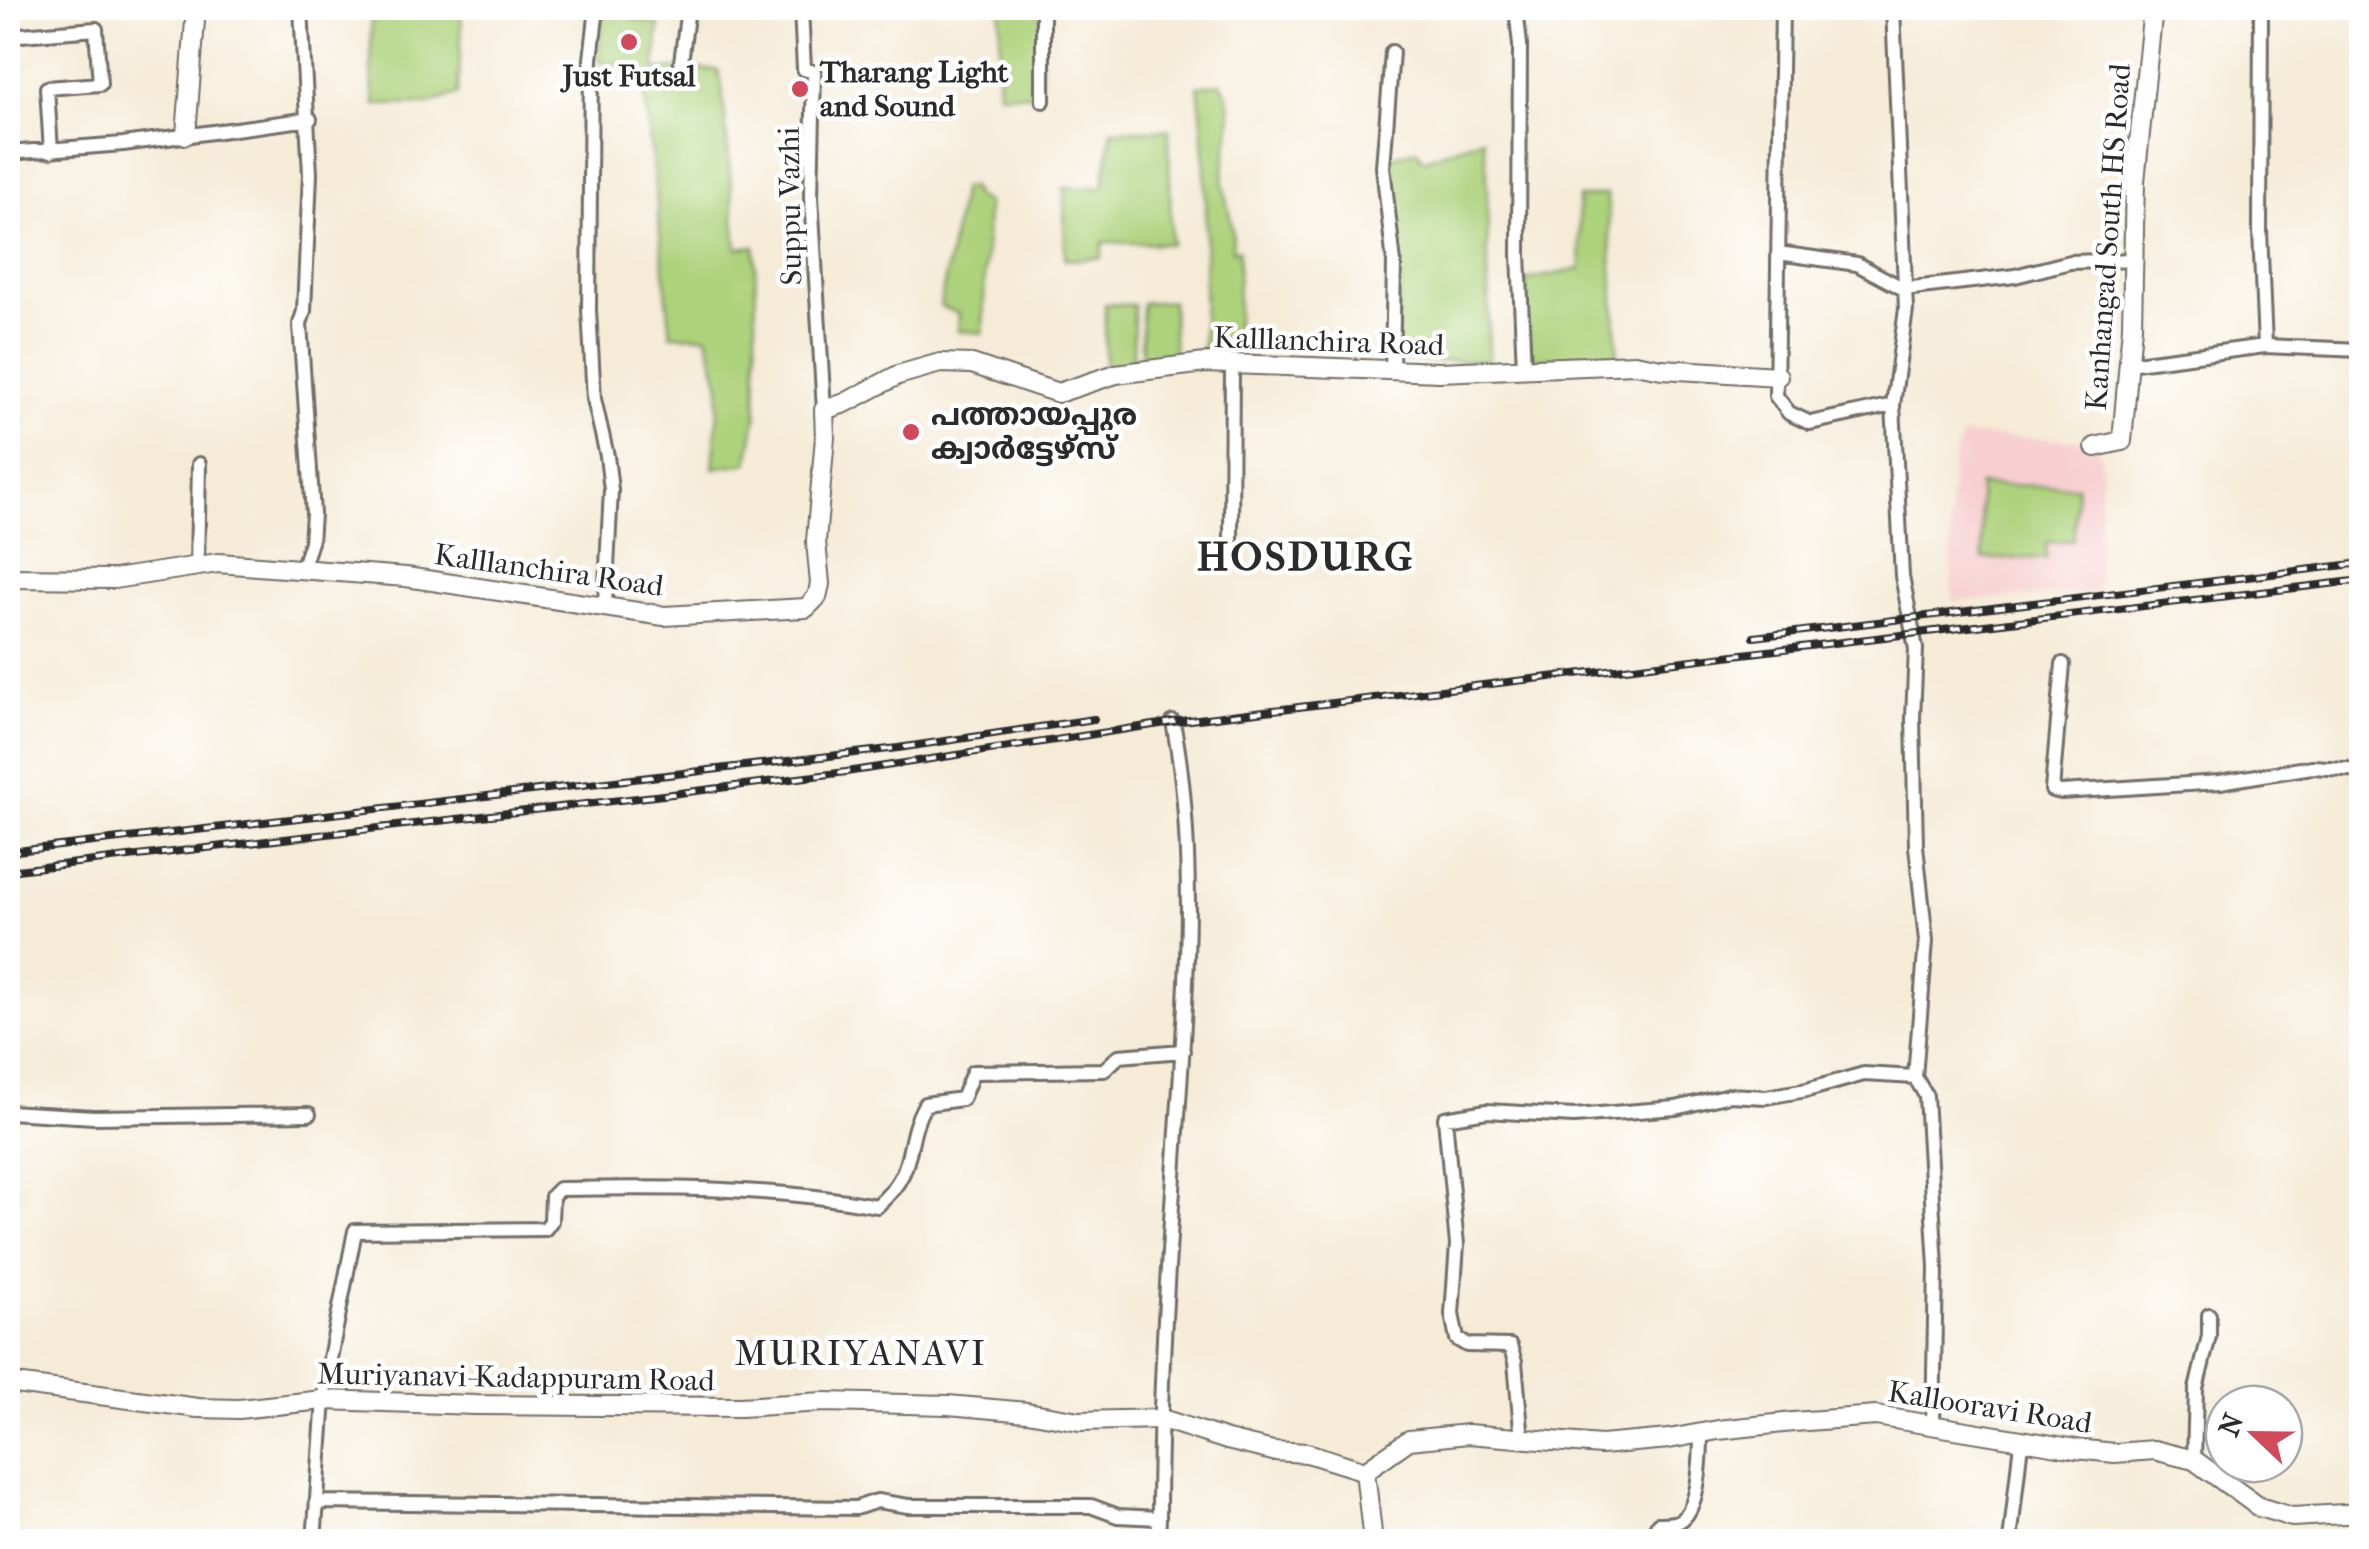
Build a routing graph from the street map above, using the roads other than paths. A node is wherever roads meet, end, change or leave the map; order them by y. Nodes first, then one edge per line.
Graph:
1 (196, 8) edge
2 (301, 8) edge
3 (597, 8) edge
4 (688, 8) edge
5 (801, 8) edge
6 (1044, 8) edge
7 (1516, 8) edge
8 (1782, 8) edge
9 (1892, 8) edge
10 (2152, 8) edge
11 (2261, 8) edge
12 (8, 36) edge
13 (1392, 52) dead end
14 (680, 70) dead end
15 (1043, 102) dead end
16 (310, 119) junction
17 (186, 135) junction
18 (52, 151) junction
19 (8, 153) edge
20 (1778, 253) junction
21 (2132, 260) junction
22 (1904, 289) junction
23 (2265, 346) junction
24 (2362, 350) edge
25 (2128, 364) junction
26 (1232, 365) junction
27 (1524, 370) junction
28 (1392, 371) junction
29 (1778, 376) junction
30 (1893, 405) junction
31 (824, 410) junction
32 (2095, 447) dead end
33 (199, 464) dead end
34 (1231, 539) dead end
35 (196, 567) junction
36 (302, 568) junction
37 (8, 578) edge
38 (605, 605) junction
39 (2063, 664) dead end
40 (1173, 722) dead end
41 (2362, 770) edge
42 (1183, 1051) junction
43 (1915, 1076) junction
44 (8, 1112) edge
45 (309, 1114) dead end
46 (2210, 1315) dead end
47 (8, 1382) edge
48 (323, 1400) junction
49 (1162, 1419) junction
50 (1933, 1426) junction
51 (1702, 1433) junction
52 (1522, 1440) junction
53 (2020, 1442) junction
54 (2194, 1460) junction
55 (1365, 1471) junction
56 (316, 1502) junction
57 (2362, 1513) edge
58 (1159, 1518) junction
59 (314, 1542) edge
60 (1158, 1542) edge
61 (1373, 1542) edge
62 (1650, 1542) edge
63 (2010, 1542) edge

1 - 17 street
2 - 16 street
3 - 38 street
4 - 14 street
5 - 31 street, Suppu Vazhi
6 - 15 street
7 - 27 street
8 - 20 street
9 - 22 street
10 - 21 street, Kanhangad South HS Road
11 - 23 street
12 - 18 street
13 - 28 street
16 - 17 street
16 - 36 street
17 - 18 street
18 - 19 street
20 - 22 street
20 - 29 street
21 - 22 street
21 - 25 street, Kanhangad South HS Road
22 - 30 street
23 - 24 street
23 - 25 street
25 - 32 street, Kanhangad South HS Road
26 - 28 street, Kalllanchira Road
26 - 31 street, Kalllanchira Road
26 - 34 street
27 - 28 street, Kalllanchira Road
27 - 29 street, Kalllanchira Road
29 - 30 street
30 - 43 street
31 - 38 street, Kalllanchira Road
33 - 35 street
35 - 36 street, Kalllanchira Road
35 - 37 street, Kalllanchira Road
36 - 38 street, Kalllanchira Road
39 - 41 street
40 - 42 street
42 - 48 street
42 - 49 street
43 - 50 street
43 - 52 street
44 - 45 street
46 - 54 street
47 - 48 street, Muriyanavi-Kadappuram Road
48 - 49 street, Muriyanavi-Kadappuram Road
48 - 56 street
49 - 55 street, Muriyanavi-Kadappuram Road
49 - 58 street
50 - 51 street, Kallooravi Road
50 - 53 street, Kallooravi Road
51 - 52 street, Kallooravi Road
51 - 62 street
52 - 55 street, Kallooravi Road
53 - 54 street, Kallooravi Road
53 - 63 street
54 - 57 street, Kallooravi Road
55 - 61 street
56 - 58 street
56 - 59 street
58 - 60 street

